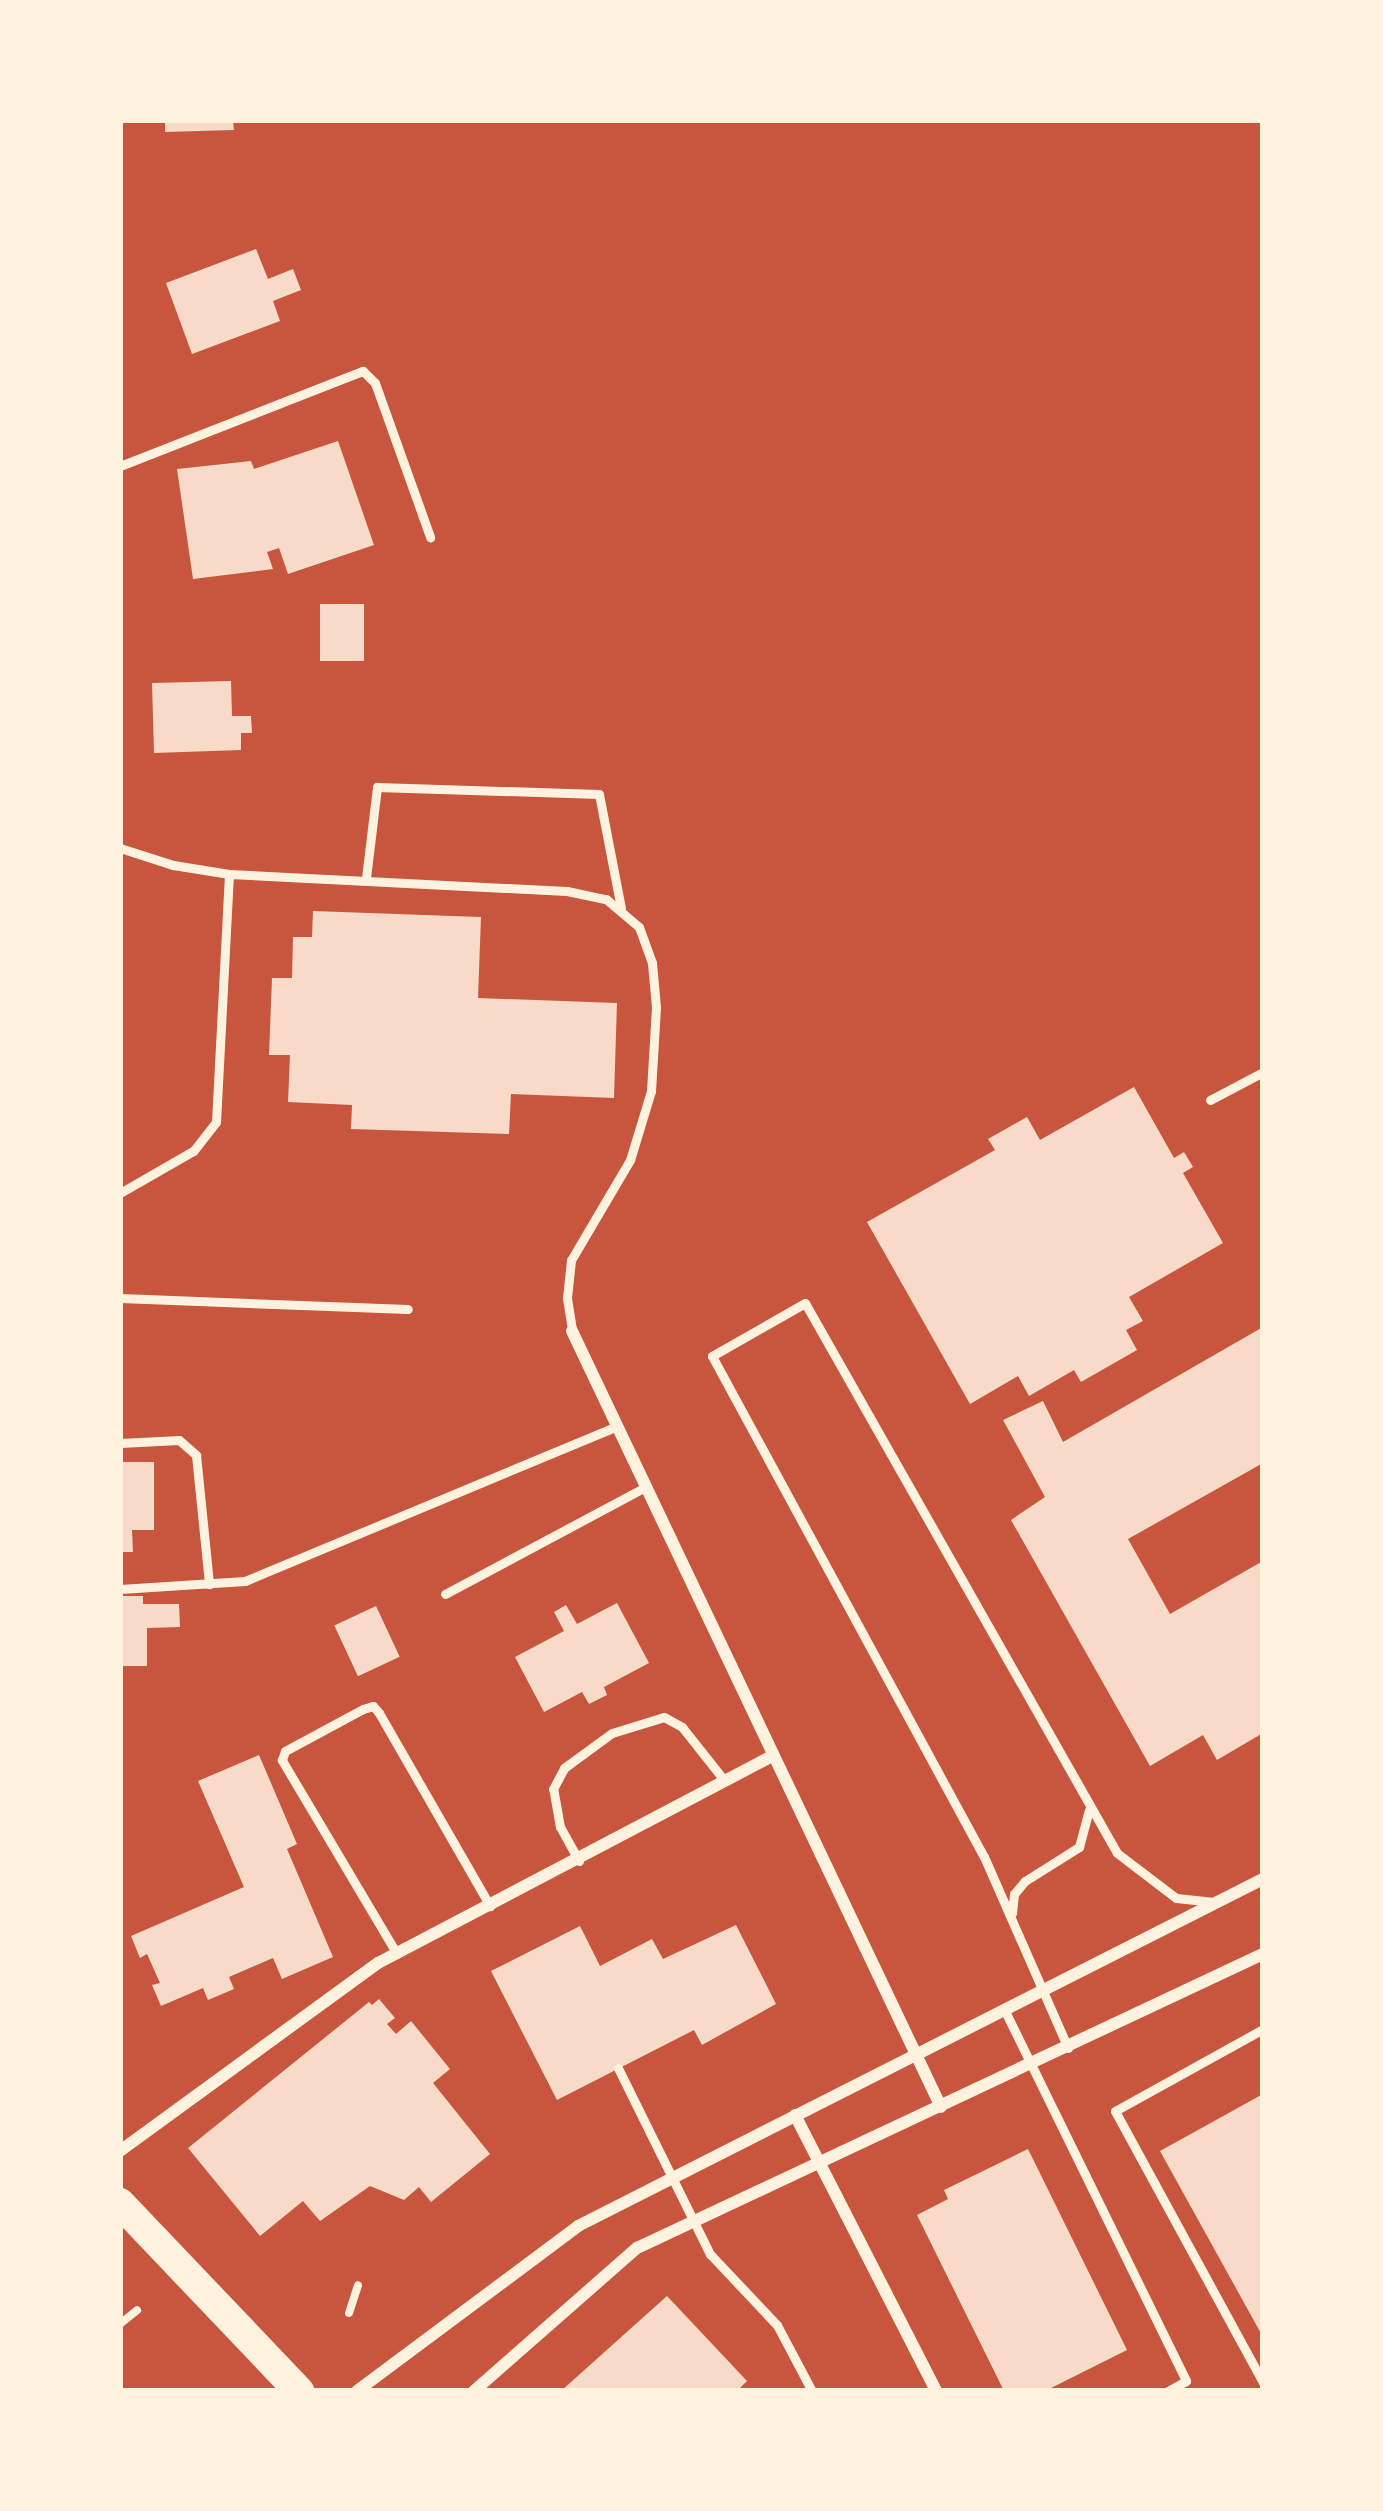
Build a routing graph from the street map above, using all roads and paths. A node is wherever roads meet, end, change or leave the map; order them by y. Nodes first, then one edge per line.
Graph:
1 (120, 466) edge
2 (430, 537) dead end
3 (120, 848) edge
4 (229, 874) junction
5 (366, 878) junction
6 (621, 908) junction
7 (1263, 1072) edge
8 (1210, 1100) dead end
9 (120, 1193) edge
10 (120, 1298) edge
11 (408, 1310) dead end
12 (572, 1331) joint
13 (618, 1426) junction
14 (120, 1443) edge
15 (647, 1486) junction
16 (209, 1584) junction
17 (120, 1589) edge
18 (445, 1594) dead end
19 (773, 1756) junction
20 (724, 1780) junction
21 (1089, 1804) junction
22 (579, 1861) junction
23 (1263, 1879) edge
24 (1217, 1903) junction
25 (490, 1906) junction
26 (1013, 1918) junction
27 (397, 1954) junction
28 (1261, 1960) edge
29 (1041, 1991) junction
30 (1004, 2009) junction
31 (1263, 2029) edge
32 (1069, 2048) junction
33 (916, 2054) junction
34 (1032, 2065) junction
35 (618, 2068) dead end
36 (941, 2107) junction
37 (795, 2115) junction
38 (120, 2151) edge
39 (820, 2163) junction
40 (672, 2178) junction
41 (120, 2203) edge
42 (694, 2222) junction
43 (358, 2284) dead end
44 (136, 2310) dead end
45 (349, 2314) dead end
46 (120, 2324) edge
47 (1263, 2383) edge
48 (299, 2391) edge
49 (357, 2391) edge
50 (474, 2391) edge
51 (812, 2391) edge
52 (936, 2391) edge
53 (1168, 2391) edge

1 - 2 lane
3 - 4 lane
4 - 5 lane
4 - 9 lane
5 - 6 lane
5 - 6 lane
6 - 12 lane
7 - 8 lane
10 - 11 lane
12 - 13 street
13 - 15 street
13 - 16 lane
14 - 16 lane
15 - 18 lane
15 - 19 street
16 - 17 lane
19 - 20 street
19 - 33 street
20 - 22 street
20 - 22 lane
21 - 24 lane
21 - 26 lane
21 - 26 lane
22 - 25 street
23 - 24 street
24 - 29 street
25 - 27 street
25 - 27 lane
26 - 29 lane
27 - 38 street
28 - 32 street
29 - 30 street
29 - 32 lane
30 - 33 street
30 - 34 lane
31 - 47 lane
32 - 34 street
33 - 36 street
33 - 37 street
34 - 36 street
34 - 53 lane
35 - 40 lane
36 - 39 street
37 - 39 street
37 - 40 street
39 - 42 street
39 - 52 street
40 - 42 lane
40 - 49 street
41 - 48 main road
42 - 50 street
42 - 51 lane
43 - 45 path
44 - 46 path

